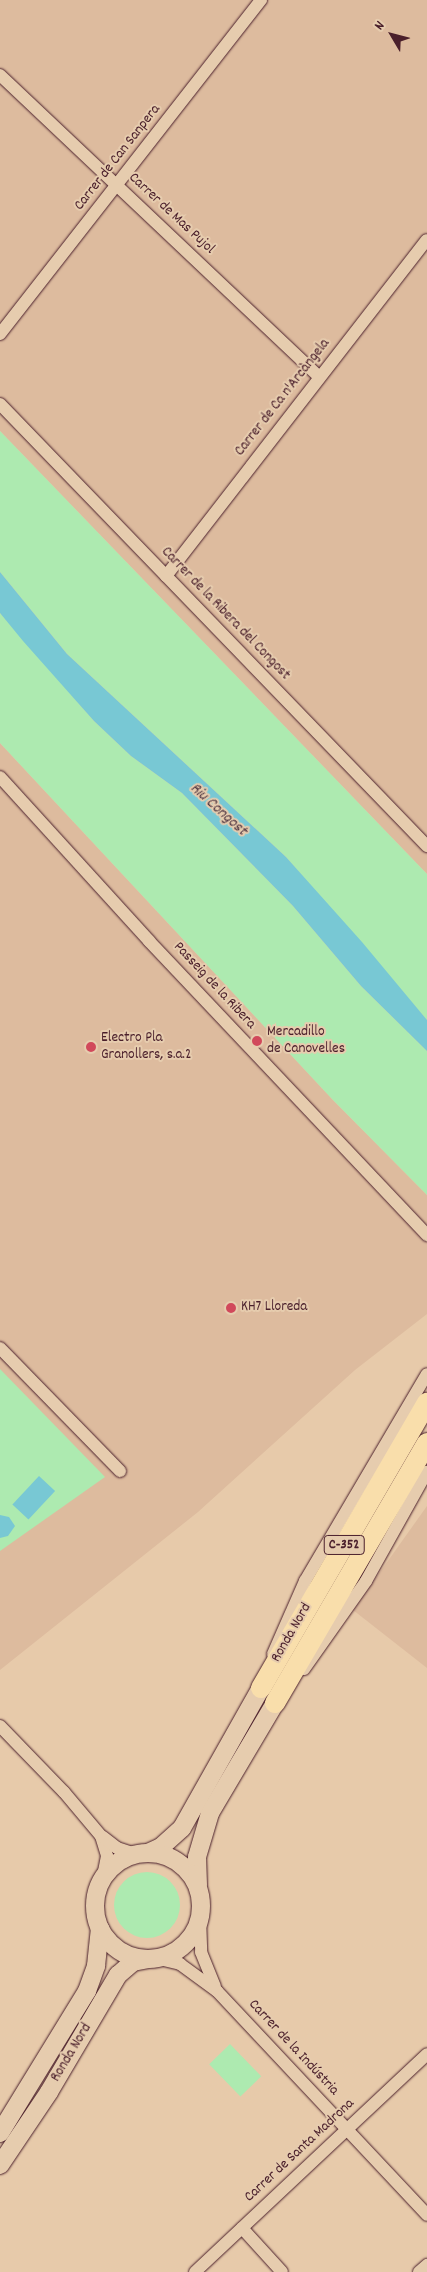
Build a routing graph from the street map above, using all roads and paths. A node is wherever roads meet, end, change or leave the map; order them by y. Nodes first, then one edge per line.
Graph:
1 (261, 0) edge
2 (0, 75) edge
3 (117, 186) junction
4 (427, 240) edge
5 (0, 334) edge
6 (319, 378) junction
7 (0, 404) edge
8 (166, 576) junction
9 (0, 777) edge
10 (427, 846) edge
11 (427, 1235) edge
12 (0, 1348) edge
13 (427, 1374) edge
14 (427, 1403) edge
15 (427, 1443) edge
16 (120, 1471) dead end
17 (427, 1472) edge
18 (260, 1688) junction
19 (275, 1704) junction
20 (0, 1726) edge
21 (101, 1836) junction
22 (142, 1854) junction
23 (102, 1881) junction
24 (198, 1888) junction
25 (200, 1917) junction
26 (100, 1928) junction
27 (155, 1958) junction
28 (217, 1991) junction
29 (427, 2054) edge
30 (347, 2130) junction
31 (0, 2133) edge
32 (0, 2164) edge
33 (427, 2215) edge
34 (242, 2228) junction
35 (427, 2265) edge
36 (195, 2272) edge
37 (282, 2272) edge
38 (419, 2272) edge

1 - 3 street, Carrer de Can Sanpera
2 - 3 street, Carrer de Mas Pujol
3 - 5 street, Carrer de Can Sanpera
3 - 6 street, Carrer de Mas Pujol
4 - 6 street, Carrer de Ca n'Arcàngela
6 - 8 street, Carrer de Ca n'Arcàngela
7 - 8 street, Carrer de la Ribera del Congost
8 - 10 street, Carrer de la Ribera del Congost
9 - 11 street, Passeig de la Ribera
12 - 16 street
13 - 18 street
14 - 18 highway, Ronda Nord / C-352
15 - 19 highway, Ronda Nord / C-352
17 - 19 street
18 - 22 main road, Ronda Nord / C-352
19 - 24 main road, Ronda Nord / C-352
20 - 21 street
21 - 22 street
21 - 23 street
22 - 23 main road, C-352
22 - 24 main road
23 - 26 main road
24 - 25 main road, C-352
25 - 27 main road
25 - 28 street
26 - 27 main road
26 - 31 main road, Ronda Nord
27 - 28 street
27 - 32 main road, Ronda Nord
28 - 30 street, Carrer de la Indústria
29 - 30 street, Carrer de Santa Madrona
30 - 33 street, Carrer de la Indústria
30 - 34 street, Carrer de Santa Madrona
34 - 36 street, Carrer de Santa Madrona
34 - 37 street
35 - 38 street

